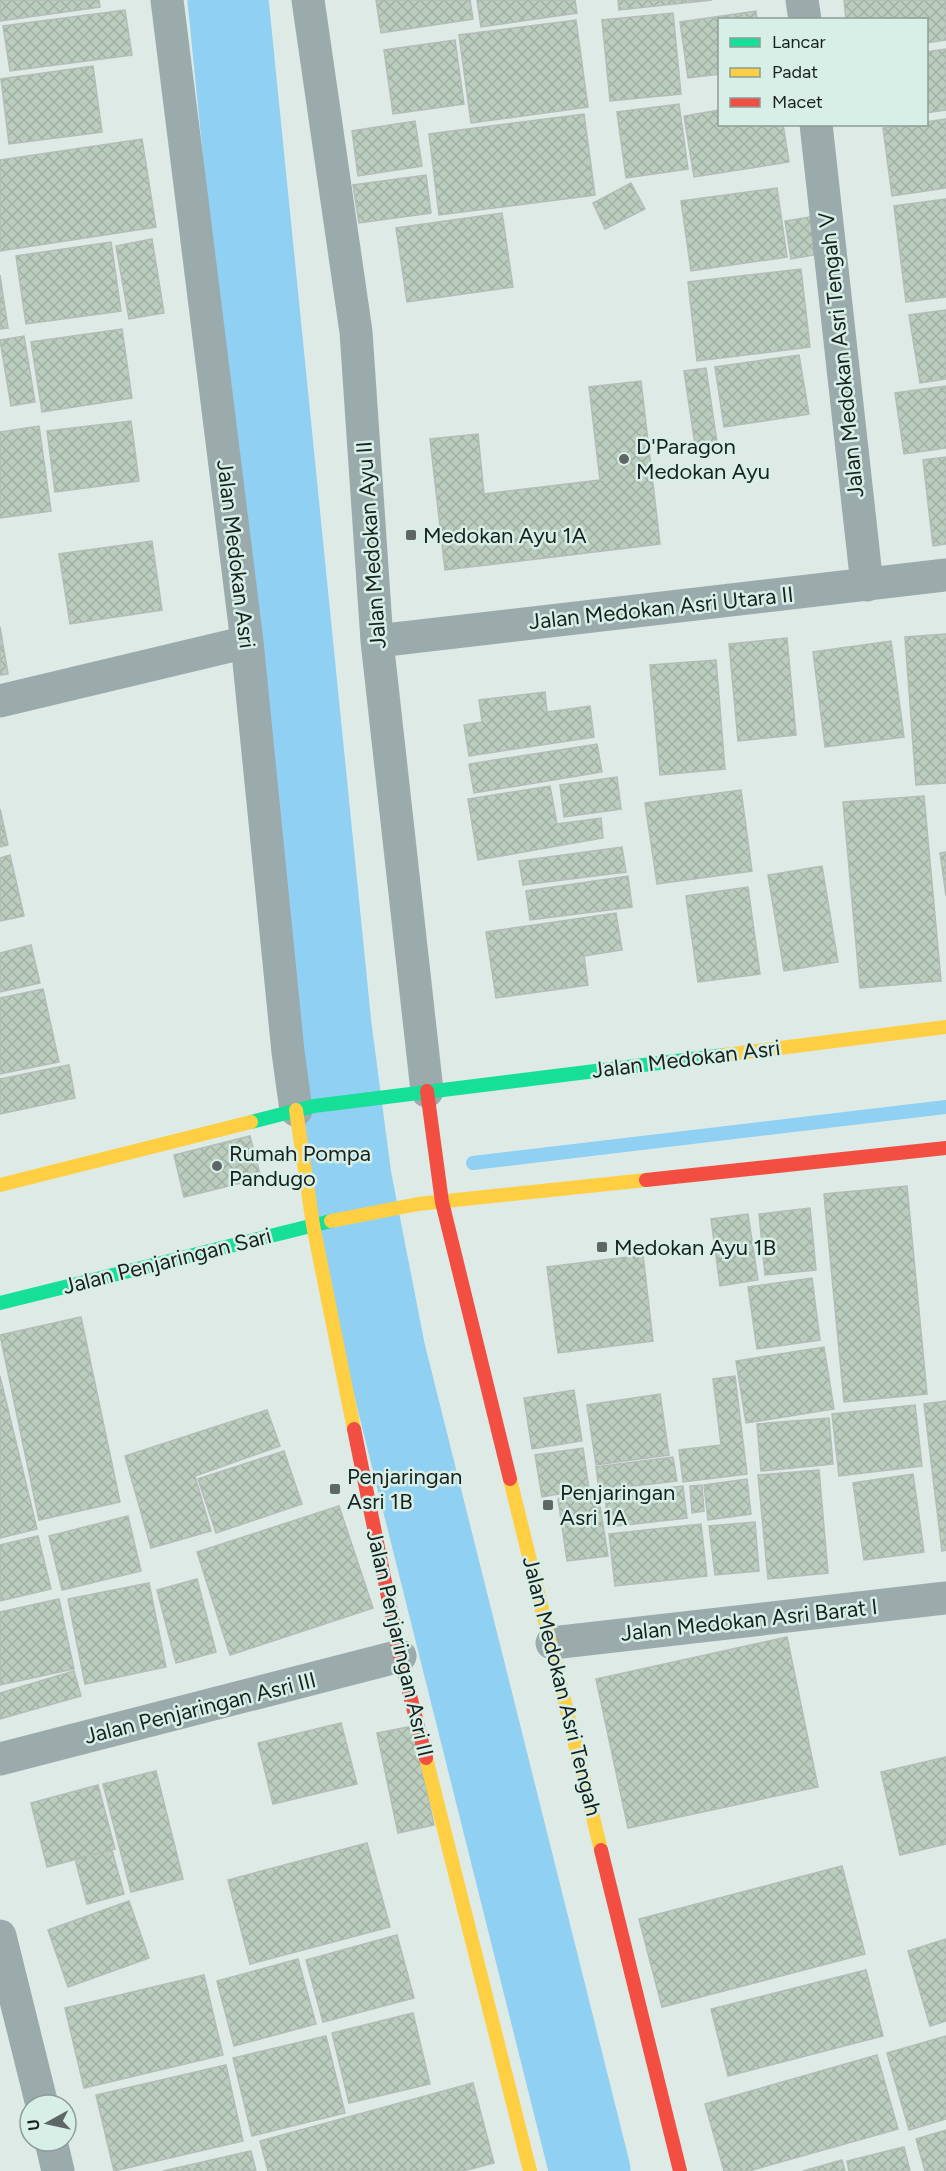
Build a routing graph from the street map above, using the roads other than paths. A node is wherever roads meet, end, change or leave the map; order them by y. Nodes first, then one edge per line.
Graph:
1 (167, 0) edge
2 (308, 0) edge
3 (802, 0) edge
4 (805, 18) edge
5 (816, 126) edge
6 (946, 576) edge
7 (867, 585) junction
8 (377, 641) junction
9 (247, 642) junction
10 (0, 701) edge
11 (946, 1027) edge
12 (418, 1092) junction
13 (305, 1108) junction
14 (946, 1148) edge
15 (0, 1185) edge
16 (442, 1202) junction
17 (313, 1225) junction
18 (0, 1303) edge
19 (946, 1598) edge
20 (552, 1643) junction
21 (400, 1656) junction
22 (0, 1759) edge
23 (0, 1936) edge
24 (39, 2093) edge
25 (54, 2153) edge
26 (58, 2171) edge
27 (530, 2171) edge
28 (680, 2171) edge

1 - 9 street, Jalan Medokan Asri
2 - 8 street, Jalan Medokan Ayu II
3 - 4 street
5 - 7 street, Jalan Medokan Asri Tengah V
6 - 7 street, Jalan Medokan Asri Utara II
7 - 8 street, Jalan Medokan Asri Utara II
8 - 12 street, Jalan Medokan Ayu II
9 - 10 street
9 - 13 street, Jalan Medokan Asri
11 - 12 street, Jalan Medokan Asri
12 - 13 street, Jalan Medokan Asri
12 - 16 street
13 - 15 street
13 - 17 street, Jalan Penjaringan Asri II
14 - 16 street
16 - 17 street, Jalan Penjaringan Sari
16 - 20 street, Jalan Medokan Asri Tengah
17 - 18 street, Jalan Penjaringan Sari
17 - 21 street, Jalan Penjaringan Asri II
19 - 20 street, Jalan Medokan Asri Barat I
20 - 28 street, Jalan Medokan Asri Tengah
21 - 22 street, Jalan Penjaringan Asri III
21 - 27 street, Jalan Penjaringan Asri II
23 - 24 street
25 - 26 street

